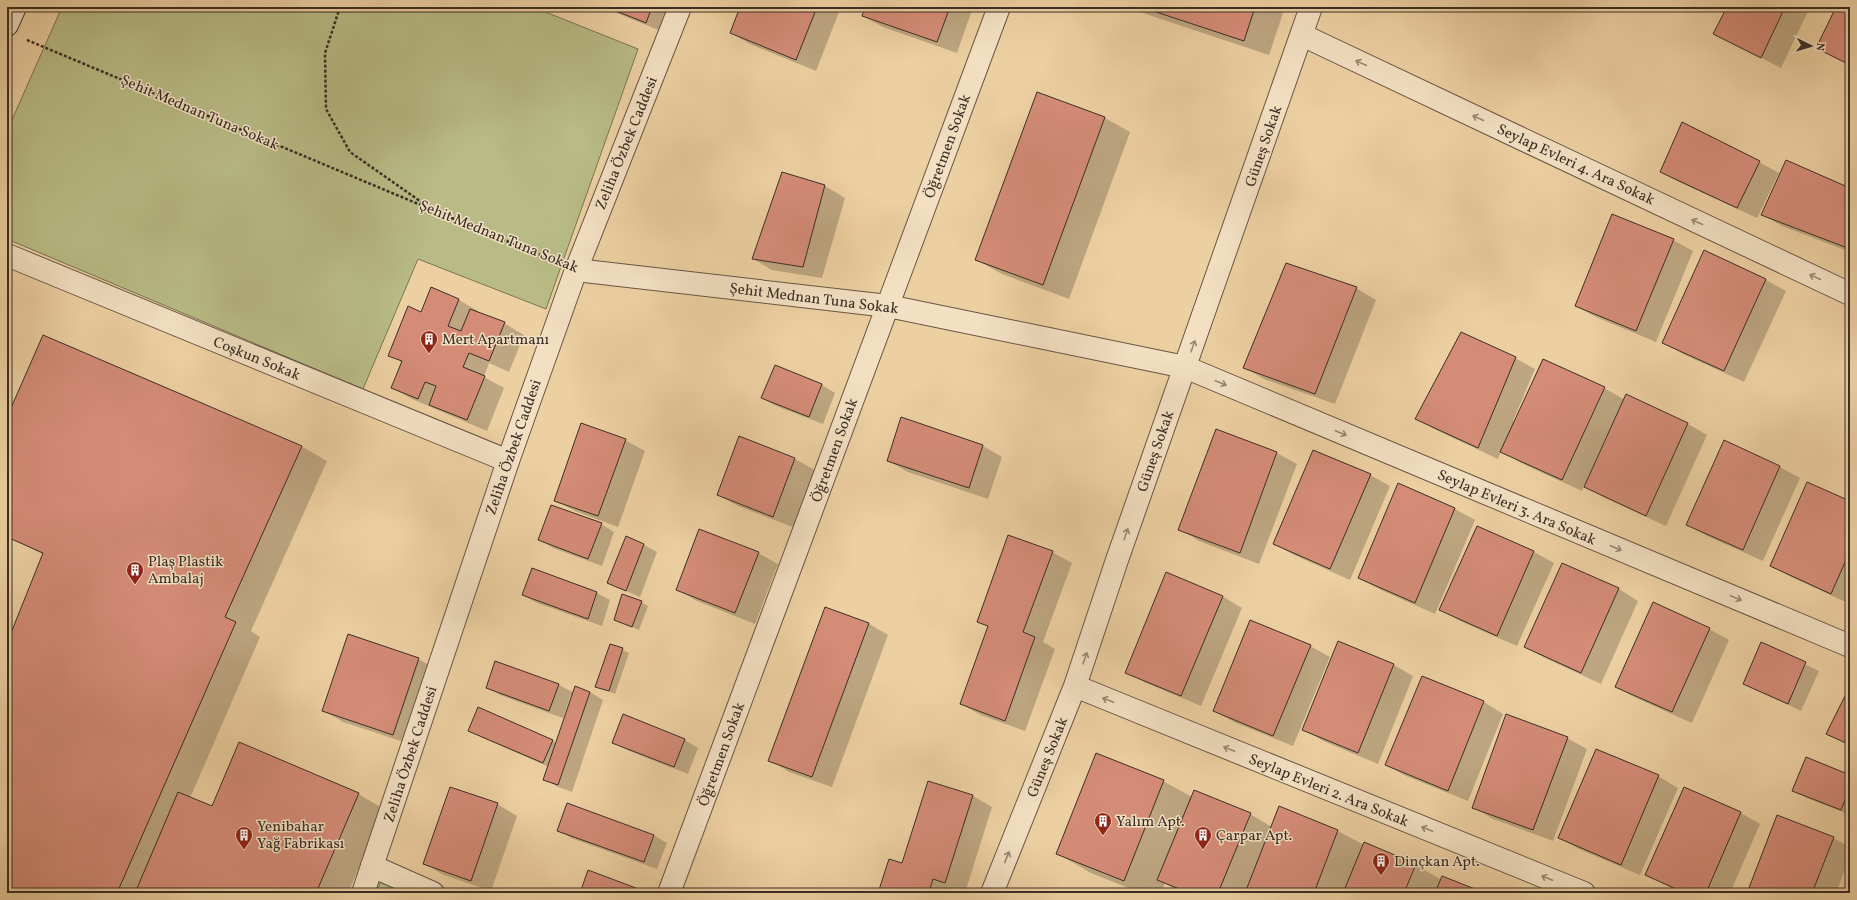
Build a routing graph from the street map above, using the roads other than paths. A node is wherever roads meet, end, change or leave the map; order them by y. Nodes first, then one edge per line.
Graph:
1 (15, 7) edge
2 (680, 7) edge
3 (999, 7) edge
4 (1311, 7) edge
5 (14, 31) edge
6 (1302, 35) junction
7 (7, 255) edge
8 (576, 270) junction
9 (1850, 294) edge
10 (888, 306) junction
11 (1185, 368) junction
12 (508, 461) junction
13 (1850, 646) edge
14 (1075, 686) junction
15 (372, 866) junction
16 (363, 893) edge
17 (433, 893) edge
18 (669, 893) edge
19 (992, 893) edge
20 (1584, 893) edge

1 - 5 street
2 - 8 street, Zeliha Özbek Caddesi
3 - 10 street, Öğretmen Sokak
4 - 6 street, Güneş Sokak
9 -> 6 street, Seylap Evleri 4. Ara Sokak
11 -> 6 street, Güneş Sokak
7 - 12 street, Coşkun Sokak
8 - 10 street, Şehit Mednan Tuna Sokak
8 - 12 street, Zeliha Özbek Caddesi
10 - 11 street, Şehit Mednan Tuna Sokak
10 - 18 street, Öğretmen Sokak
11 -> 13 street, Seylap Evleri 3. Ara Sokak
14 -> 11 street, Güneş Sokak
12 - 15 street, Zeliha Özbek Caddesi
19 -> 14 street, Güneş Sokak
20 -> 14 street, Seylap Evleri 2. Ara Sokak
15 - 16 street, Zeliha Özbek Caddesi
15 - 17 street

